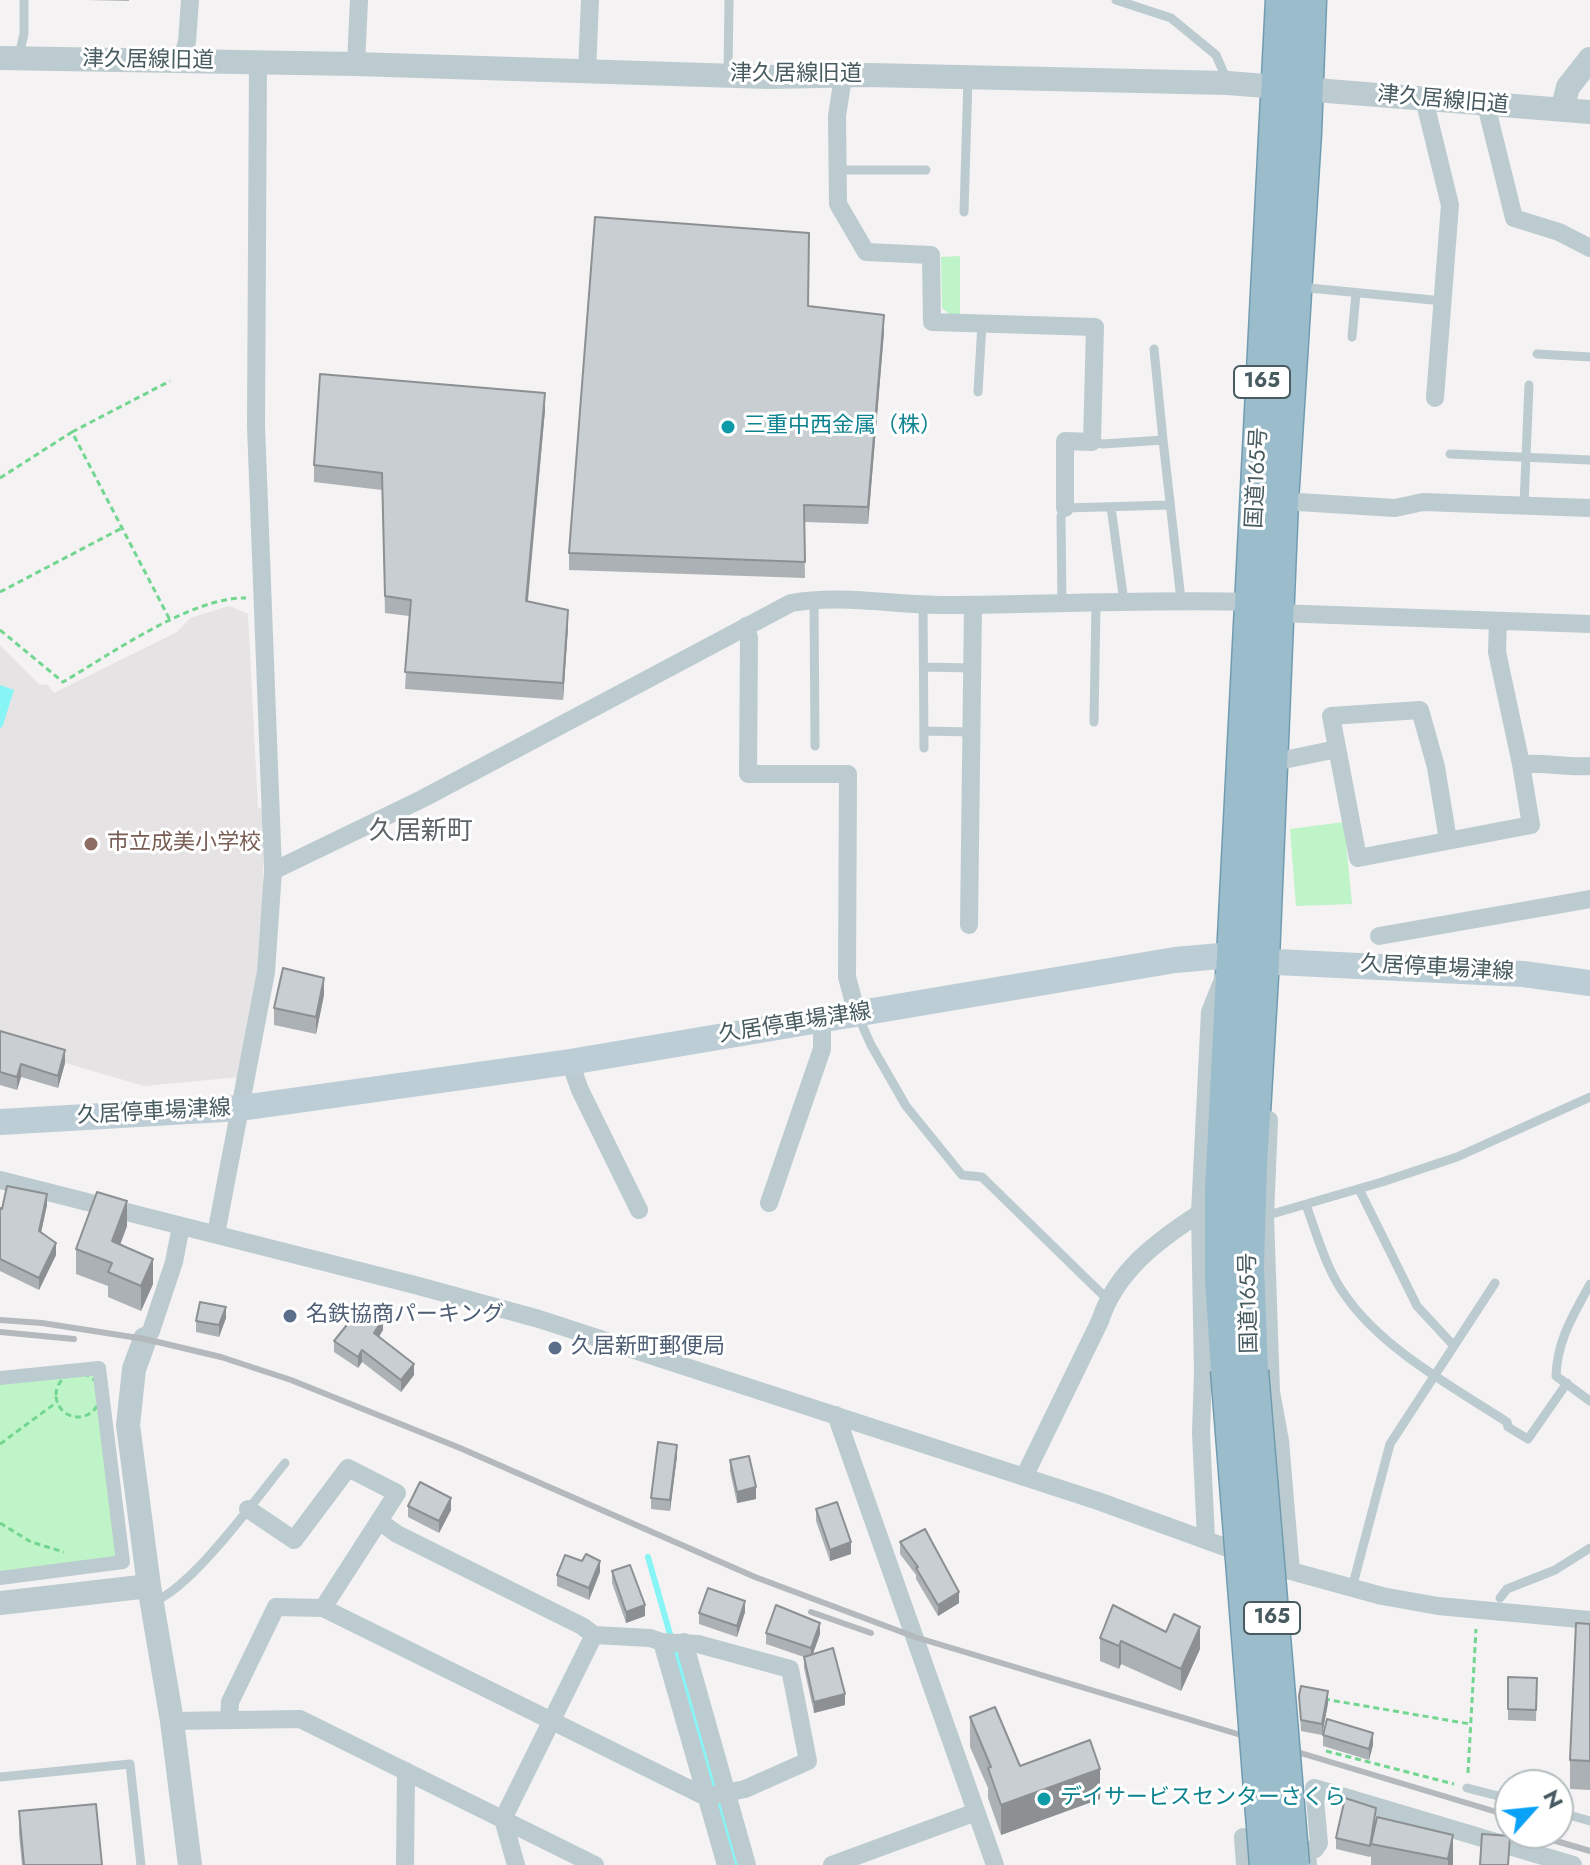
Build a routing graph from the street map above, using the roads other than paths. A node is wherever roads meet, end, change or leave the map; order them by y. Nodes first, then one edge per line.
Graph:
1 (24, 0) edge
2 (190, 0) edge
3 (359, 0) edge
4 (590, 0) edge
5 (729, 0) edge
6 (1116, 0) edge
7 (1282, 0) edge
8 (1310, 0) edge
9 (9, 58) edge
10 (1590, 59) edge
11 (181, 61) junction
12 (258, 63) junction
13 (356, 64) junction
14 (587, 72) junction
15 (728, 76) junction
16 (843, 77) junction
17 (968, 78) junction
18 (1228, 83) junction
19 (1291, 88) junction
20 (1424, 99) junction
21 (1486, 105) junction
22 (1562, 110) junction
23 (1590, 112) edge
24 (838, 170) junction
25 (926, 170) dead end
26 (964, 212) dead end
27 (1590, 248) edge
28 (1296, 287) junction
29 (1356, 293) junction
30 (1443, 301) junction
31 (982, 324) junction
32 (1352, 337) dead end
33 (1154, 349) dead end
34 (1537, 354) dead end
35 (1590, 357) edge
36 (1529, 385) dead end
37 (978, 392) dead end
38 (1435, 398) dead end
39 (1163, 440) junction
40 (1092, 442) junction
41 (1450, 454) dead end
42 (1527, 457) junction
43 (1590, 460) edge
44 (1282, 501) junction
45 (1170, 505) junction
46 (1524, 505) junction
47 (1111, 507) junction
48 (1065, 508) junction
49 (1590, 508) edge
50 (814, 599) junction
51 (1181, 600) junction
52 (1096, 603) junction
53 (1124, 603) junction
54 (1062, 604) junction
55 (923, 605) junction
56 (973, 605) junction
57 (1264, 607) junction
58 (1498, 621) junction
59 (1590, 624) edge
60 (746, 626) junction
61 (924, 667) junction
62 (972, 668) junction
63 (1094, 722) dead end
64 (924, 731) junction
65 (972, 732) junction
66 (815, 746) dead end
67 (924, 748) dead end
68 (1337, 749) junction
69 (1272, 751) junction
70 (1521, 764) junction
71 (1590, 766) edge
72 (1448, 840) junction
73 (273, 871) junction
74 (1590, 899) edge
75 (969, 925) dead end
76 (1379, 936) dead end
77 (1257, 959) junction
78 (1590, 983) edge
79 (857, 1014) junction
80 (822, 1018) junction
81 (570, 1062) junction
82 (1590, 1097) edge
83 (241, 1108) junction
84 (0, 1122) edge
85 (0, 1180) edge
86 (1359, 1189) junction
87 (769, 1203) dead end
88 (1306, 1205) junction
89 (639, 1210) dead end
90 (1200, 1213) junction
91 (1265, 1216) junction
92 (181, 1226) junction
93 (216, 1234) junction
94 (1495, 1283) dead end
95 (1590, 1284) edge
96 (1107, 1299) junction
97 (145, 1339) joint
98 (1454, 1346) junction
99 (1239, 1370) junction
100 (1435, 1375) junction
101 (0, 1378) edge
102 (1567, 1383) junction
103 (1590, 1401) edge
104 (836, 1415) junction
105 (285, 1463) dead end
106 (1024, 1477) junction
107 (248, 1509) junction
108 (379, 1521) junction
109 (1206, 1539) junction
110 (1590, 1548) edge
111 (1291, 1571) junction
112 (0, 1578) edge
113 (1352, 1588) junction
114 (150, 1594) junction
115 (1500, 1598) dead end
116 (0, 1603) edge
117 (323, 1608) junction
118 (1590, 1620) edge
119 (594, 1635) junction
120 (673, 1642) junction
121 (229, 1720) junction
122 (172, 1721) junction
123 (551, 1722) junction
124 (406, 1771) junction
125 (0, 1777) edge
126 (1467, 1788) road end
127 (717, 1795) junction
128 (1494, 1795) edge
129 (976, 1812) junction
130 (503, 1819) junction
131 (871, 1858) edge
132 (1303, 1860) edge
133 (141, 1865) edge
134 (190, 1865) edge
135 (405, 1865) edge
136 (516, 1865) edge
137 (595, 1865) edge
138 (726, 1865) edge
139 (747, 1865) edge
140 (832, 1865) edge
141 (995, 1865) edge
142 (1245, 1865) edge
143 (1266, 1865) edge
144 (1573, 1865) edge

1 - 9 lane
2 - 11 street
3 - 13 street
4 - 14 street
5 - 15 lane
6 - 18 lane
7 - 19 highway, 国道165号 / 165
8 - 19 highway, 国道165号 / 165
9 - 11 street, 津久居線旧道
10 - 22 street
11 - 12 street, 津久居線旧道
12 - 13 street, 津久居線旧道
12 - 73 street
13 - 14 street, 津久居線旧道
14 - 15 street, 津久居線旧道
15 - 16 street, 津久居線旧道
16 - 17 street, 津久居線旧道
16 - 24 street
17 - 18 street, 津久居線旧道
17 - 26 lane
18 - 19 street, 津久居線旧道
19 - 20 street, 津久居線旧道
19 - 28 highway, 国道165号 / 165
19 - 57 highway, 国道165号 / 165
20 - 21 street, 津久居線旧道
20 - 30 street
21 - 22 street, 津久居線旧道
21 - 27 street
22 - 23 street, 津久居線旧道
24 - 25 lane
24 - 31 street
28 - 29 lane
28 - 44 highway, 国道165号 / 165
29 - 30 lane
29 - 32 lane
30 - 38 street
31 - 37 lane
31 - 40 street
33 - 39 lane
34 - 35 lane
36 - 42 lane
39 - 40 lane
39 - 45 lane
40 - 48 street
41 - 42 lane
42 - 43 lane
42 - 46 lane
44 - 46 street
44 - 57 highway, 国道165号 / 165
45 - 47 lane
45 - 51 lane
46 - 49 street
47 - 48 lane
47 - 53 lane
48 - 54 lane
50 - 55 street
50 - 60 street
50 - 66 lane
51 - 53 street
51 - 57 street
52 - 53 street
52 - 54 street
52 - 63 lane
54 - 56 street
55 - 56 street
55 - 61 lane
56 - 62 street
57 - 58 street
57 - 69 highway, 国道165号 / 165
57 - 77 highway, 国道165号 / 165
58 - 59 street
58 - 70 street
60 - 73 street
60 - 79 street
61 - 62 lane
61 - 64 lane
62 - 65 street
64 - 65 lane
64 - 67 lane
65 - 75 street
68 - 69 street
68 - 72 street
68 - 72 street
69 - 77 highway, 国道165号 / 165
70 - 71 street
70 - 72 street
73 - 83 street
74 - 76 street
77 - 78 main road, 久居停車場津線
77 - 79 main road, 久居停車場津線
77 - 90 street, 国道165号 / 165
77 - 91 street, 国道165号 / 165
77 - 99 highway, 国道165号 / 165
79 - 80 main road, 久居停車場津線
79 - 96 lane
80 - 81 main road, 久居停車場津線
80 - 87 street
81 - 83 main road, 久居停車場津線
81 - 89 street
82 - 86 lane
83 - 84 main road, 久居停車場津線
83 - 93 street
85 - 92 street
86 - 88 lane
86 - 98 lane
88 - 91 lane
88 - 100 lane
90 - 96 street
90 - 109 street, 国道165号 / 165
91 - 111 street, 国道165号 / 165
92 - 93 street
92 - 97 street
93 - 104 street
94 - 98 lane
95 - 102 lane
96 - 106 street
97 - 114 street
98 - 100 lane
99 - 132 highway, 国道165号 / 165, bridge
99 - 143 highway, 国道165号 / 165, bridge
100 - 102 lane
100 - 113 lane
101 - 112 street
102 - 103 lane
104 - 106 street
104 - 129 street
105 - 107 lane
106 - 109 street
107 - 108 street
107 - 114 lane
108 - 117 street
108 - 119 street
109 - 111 street
110 - 115 lane
111 - 113 street
113 - 118 street
114 - 116 street
114 - 122 street
117 - 121 street
117 - 123 street
119 - 120 street
119 - 123 street
120 - 127 street
120 - 127 street
121 - 122 street
121 - 124 street
122 - 134 street
123 - 127 street
123 - 130 street
124 - 130 street
124 - 135 street
125 - 133 lane
126 - 128 lane
127 - 138 street
127 - 139 street
129 - 131 street
129 - 141 street
130 - 136 street
130 - 137 street
131 - 140 street
132 - 142 street
132 - 144 street

